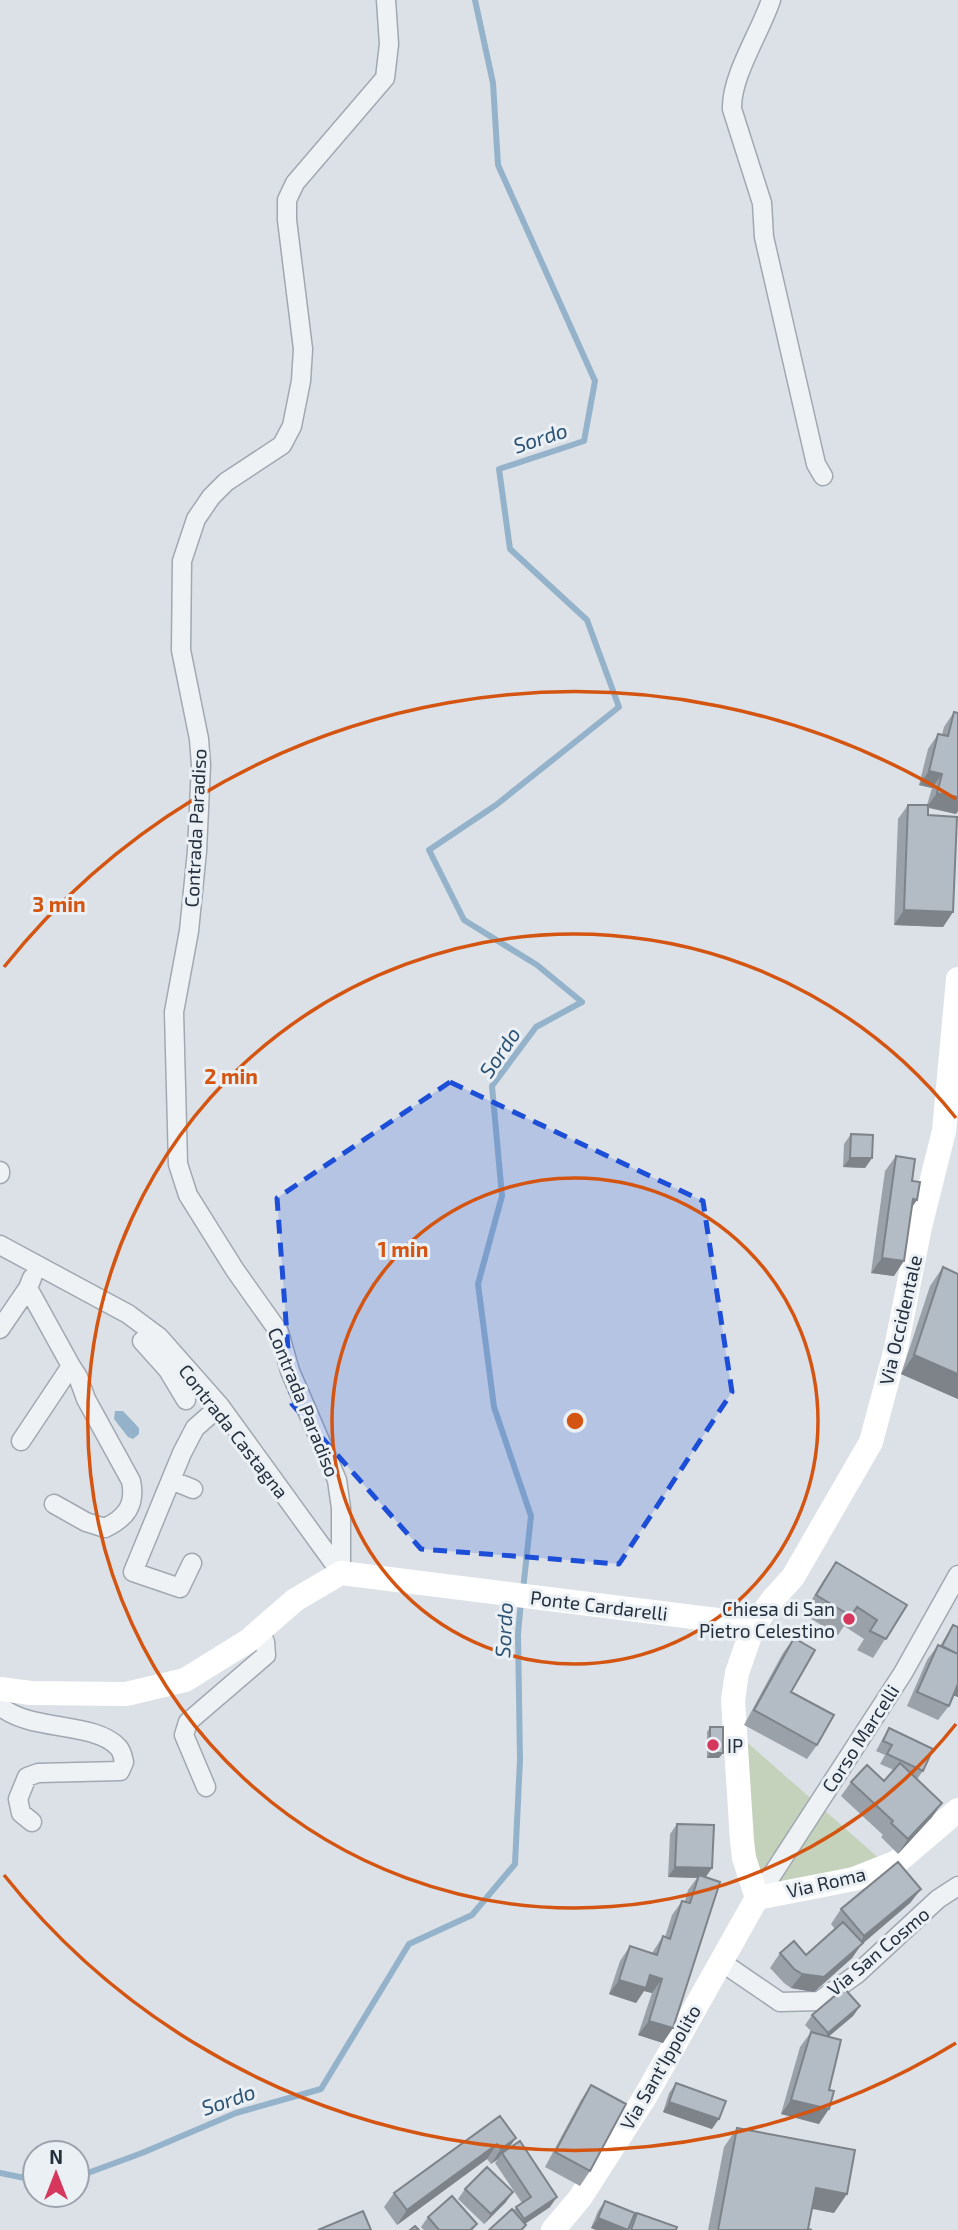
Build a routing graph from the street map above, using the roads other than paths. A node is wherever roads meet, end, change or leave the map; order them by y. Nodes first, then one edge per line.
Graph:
1 (386, 0) edge
2 (771, 0) edge
3 (823, 476) dead end
4 (958, 979) edge
5 (0, 1245) edge
6 (37, 1265) junction
7 (28, 1288) junction
8 (0, 1329) edge
9 (142, 1341) dead end
10 (173, 1364) junction
11 (71, 1366) junction
12 (186, 1400) dead end
13 (220, 1406) junction
14 (21, 1441) dead end
15 (171, 1480) junction
16 (193, 1489) dead end
17 (54, 1504) dead end
18 (192, 1563) dead end
19 (341, 1573) junction
20 (958, 1575) edge
21 (743, 1625) junction
22 (260, 1631) junction
23 (0, 1689) edge
24 (0, 1706) edge
25 (206, 1787) dead end
26 (958, 1810) edge
27 (32, 1822) dead end
28 (958, 1886) edge
29 (757, 1898) junction
30 (720, 1961) junction
31 (553, 2230) edge

1 - 19 street, Contrada Paradiso
2 - 3 street
4 - 21 main road, Via Occidentale
5 - 6 street, Contrada Castagna
6 - 7 street
6 - 10 street, Contrada Castagna
7 - 8 street
7 - 11 street
9 - 10 street
10 - 12 street
10 - 13 street, Contrada Castagna
11 - 14 street
11 - 17 street
13 - 15 street
13 - 19 street, Contrada Castagna
15 - 16 street
15 - 18 street
19 - 21 main road, Ponte Cardarelli
19 - 22 main road
20 - 29 street, Corso Marcelli
21 - 29 main road, Via Occidentale
22 - 23 main road
22 - 25 street
24 - 27 street
26 - 29 main road, Via Roma
28 - 30 street, Via San Cosmo
29 - 30 main road, Via Sant'Ippolito
30 - 31 main road, Via Sant'Ippolito

